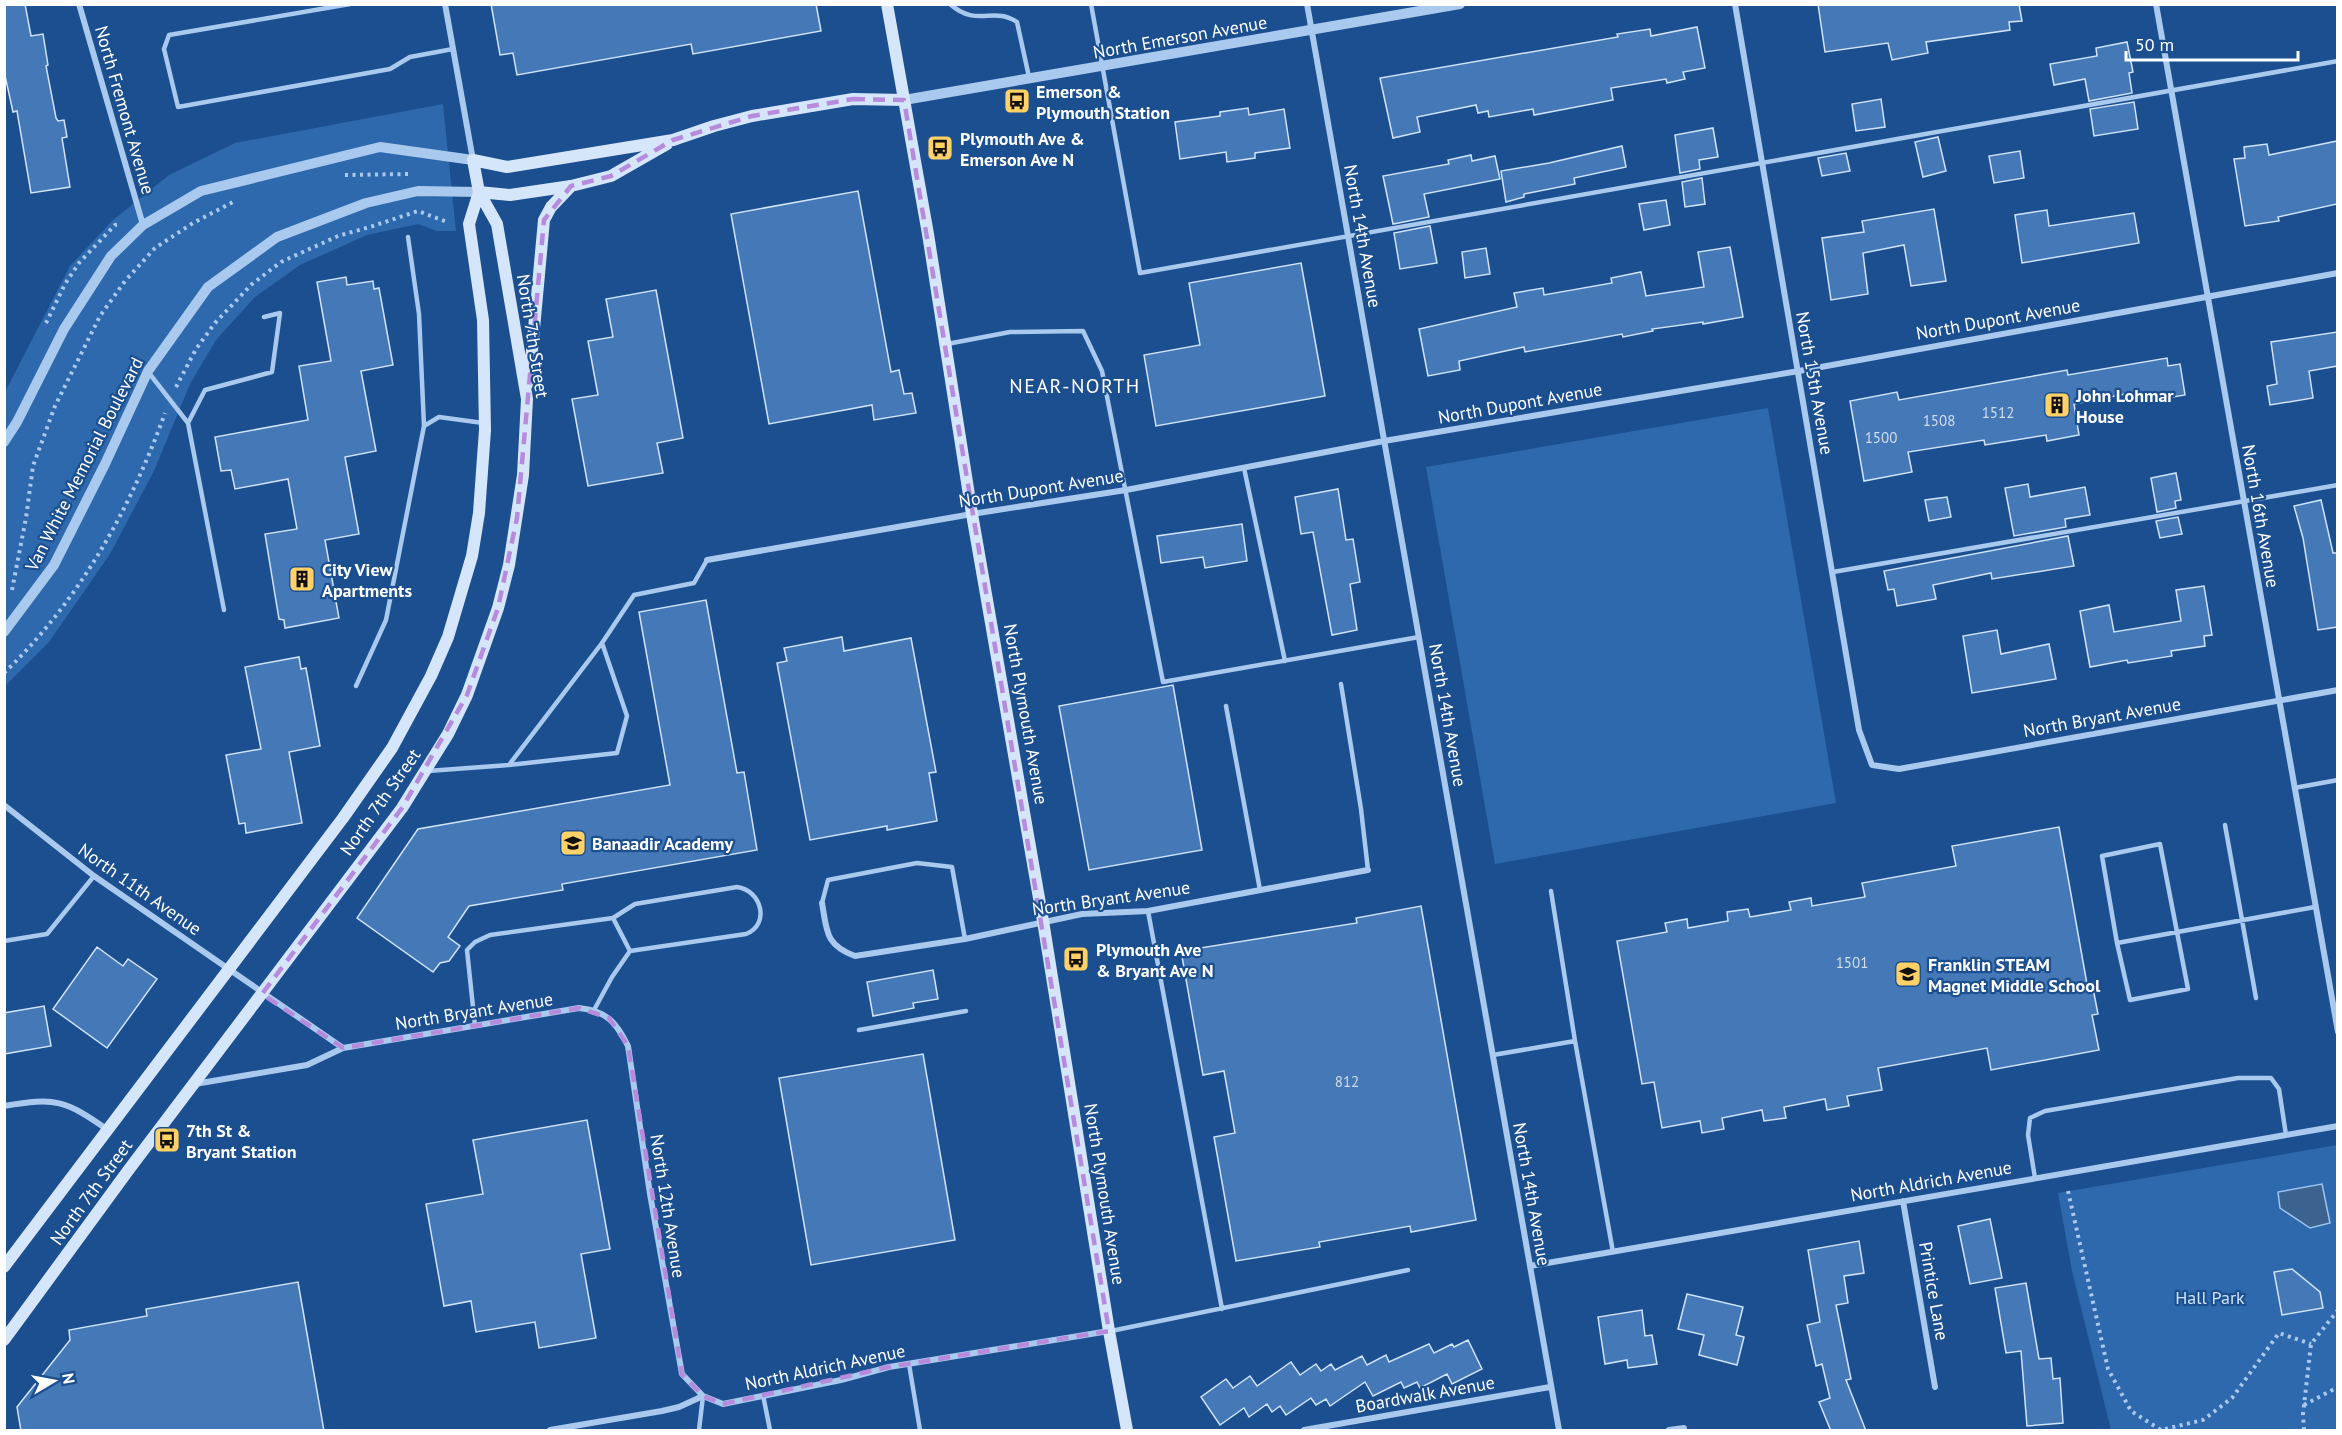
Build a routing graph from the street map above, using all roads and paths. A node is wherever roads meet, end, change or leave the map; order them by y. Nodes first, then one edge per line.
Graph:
1 (79, 4) edge
2 (350, 4) edge
3 (445, 4) edge
4 (887, 4) edge
5 (950, 4) edge
6 (1091, 4) edge
7 (1307, 4) edge
8 (1460, 4) edge
9 (1735, 4) edge
10 (2156, 4) edge
11 (1312, 30) junction
12 (453, 49) junction
13 (2337, 61) edge
14 (1102, 67) junction
15 (1030, 79) junction
16 (2171, 90) junction
17 (904, 100) junction
18 (673, 140) junction
19 (473, 160) junction
20 (1762, 164) junction
21 (419, 174) dead end
22 (339, 175) dead end
23 (571, 186) junction
24 (479, 192) junction
25 (243, 198) dead end
26 (143, 225) junction
27 (408, 237) dead end
28 (1348, 237) junction
29 (2337, 273) edge
30 (2208, 296) junction
31 (264, 317) dead end
32 (945, 344) junction
33 (1799, 370) junction
34 (148, 371) junction
35 (527, 399) junction
36 (188, 423) junction
37 (485, 423) junction
38 (424, 426) junction
39 (1384, 441) junction
40 (4, 442) edge
41 (1244, 468) junction
42 (2337, 485) edge
43 (1126, 490) junction
44 (2244, 503) junction
45 (972, 514) junction
46 (706, 560) joint
47 (1833, 572) junction
48 (9, 595) dead end
49 (224, 610) dead end
50 (4, 632) edge
51 (1419, 637) junction
52 (602, 643) junction
53 (1285, 661) junction
54 (1341, 684) dead end
55 (356, 686) dead end
56 (2337, 690) edge
57 (2279, 701) junction
58 (1226, 706) dead end
59 (509, 765) junction
60 (1872, 765) joint
61 (426, 771) junction
62 (2337, 780) edge
63 (2294, 788) junction
64 (4, 805) edge
65 (2225, 825) dead end
66 (1368, 870) joint
67 (94, 876) junction
68 (1260, 890) junction
69 (1551, 891) dead end
70 (822, 903) joint
71 (2315, 907) junction
72 (1148, 911) junction
73 (613, 918) junction
74 (2243, 920) junction
75 (1043, 921) junction
76 (2178, 932) junction
77 (965, 939) junction
78 (4, 941) edge
79 (2117, 943) junction
80 (630, 951) junction
81 (229, 969) junction
82 (262, 994) junction
83 (2256, 998) dead end
84 (594, 1010) junction
85 (966, 1011) dead end
86 (609, 1018) joint
87 (474, 1026) junction
88 (859, 1030) dead end
89 (2337, 1032) edge
90 (1575, 1041) junction
91 (343, 1048) junction
92 (1493, 1055) junction
93 (194, 1084) junction
94 (4, 1106) edge
95 (2337, 1126) edge
96 (108, 1131) junction
97 (2286, 1135) junction
98 (2035, 1178) junction
99 (2068, 1191) dead end
100 (1903, 1201) junction
101 (1613, 1252) junction
102 (1530, 1266) junction
103 (4, 1267) edge
104 (1408, 1270) dead end
105 (1222, 1309) junction
106 (2337, 1310) edge
107 (1109, 1331) junction
108 (4, 1340) edge
109 (2311, 1344) junction
110 (909, 1364) junction
111 (1550, 1387) junction
112 (2337, 1387) edge
113 (1935, 1388) dead end
114 (763, 1394) junction
115 (703, 1396) junction
116 (2304, 1405) junction
117 (1684, 1428) dead end
118 (550, 1431) edge
119 (699, 1431) edge
120 (770, 1431) edge
121 (920, 1431) edge
122 (1127, 1431) edge
123 (1304, 1431) edge
124 (1559, 1431) edge
125 (1669, 1431) edge
126 (2304, 1431) edge

1 - 26 street, North Fremont Avenue
2 - 12 lane
3 - 12 street
4 - 17 main road, North Plymouth Avenue
5 - 15 lane
6 - 14 lane
7 - 11 street, North 14th Avenue
8 - 11 street, North Emerson Avenue
9 - 20 street, North 15th Avenue
10 - 16 street, North 16th Avenue
11 - 14 street, North Emerson Avenue
11 - 28 street, North 14th Avenue
12 - 19 street
13 - 16 lane
14 - 15 street, North Emerson Avenue
14 - 28 lane
15 - 17 street, North Emerson Avenue
16 - 20 lane
16 - 30 street, North 16th Avenue
17 - 18 main road
17 - 32 main road, North Plymouth Avenue
18 - 19 main road
18 - 23 main road
19 - 24 main road, North 7th Street
19 - 26 street
20 - 28 lane
20 - 33 street, North 15th Avenue
21 - 22 path
23 - 24 main road
23 - 35 main road
24 - 34 street, Van White Memorial Boulevard
24 - 35 main road, North 7th Street
24 - 37 main road, North 7th Street
25 - 48 path
26 - 40 street
27 - 38 lane
28 - 39 street, North 14th Avenue
29 - 30 street, North Dupont Avenue
30 - 33 street, North Dupont Avenue
30 - 44 street, North 16th Avenue
31 - 36 lane
32 - 43 lane
32 - 45 main road, North Plymouth Avenue
33 - 39 street, North Dupont Avenue
33 - 47 street, North 15th Avenue
34 - 36 lane
34 - 50 street, Van White Memorial Boulevard
35 - 61 main road, North 7th Street
36 - 49 lane
37 - 38 lane
37 - 81 main road, North 7th Street
38 - 55 lane
39 - 41 street, North Dupont Avenue
39 - 51 street, North 14th Avenue
41 - 43 street, North Dupont Avenue
41 - 53 lane
42 - 44 lane
43 - 45 street, North Dupont Avenue
43 - 53 lane
44 - 47 lane
44 - 57 street, North 16th Avenue
45 - 46 street, North Dupont Avenue
45 - 75 main road, North Plymouth Avenue
46 - 52 lane
47 - 60 street, North 15th Avenue
51 - 53 lane
51 - 92 street, North 14th Avenue
52 - 59 lane
52 - 59 lane
54 - 66 lane
56 - 57 street, North Bryant Avenue
57 - 60 street, North Bryant Avenue
57 - 63 street, North 16th Avenue
58 - 68 lane
59 - 61 lane
61 - 82 main road, North 7th Street
62 - 63 lane
63 - 71 street, North 16th Avenue
64 - 67 street, North 11th Avenue
65 - 74 lane
66 - 68 street, North Bryant Avenue
67 - 78 lane
67 - 81 street, North 11th Avenue
68 - 72 street, North Bryant Avenue
69 - 90 lane
70 - 77 street, North Bryant Avenue
70 - 77 lane
71 - 74 lane
71 - 89 street, North 16th Avenue
72 - 75 street, North Bryant Avenue
72 - 105 lane
73 - 80 lane
73 - 80 lane
73 - 87 lane
74 - 76 lane
74 - 83 lane
75 - 77 street, North Bryant Avenue
75 - 107 main road, North Plymouth Avenue
76 - 79 lane
76 - 79 lane
76 - 79 lane
80 - 84 lane
81 - 82 street, North 11th Avenue
81 - 96 main road, North 7th Street
82 - 91 street
82 - 93 main road, North 7th Street
84 - 86 street, North Bryant Avenue
84 - 87 street, North Bryant Avenue
85 - 88 lane
86 - 115 street, North 12th Avenue
87 - 91 street, North Bryant Avenue
90 - 92 lane
90 - 101 lane
91 - 93 street, North Bryant Avenue
92 - 102 street, North 14th Avenue
93 - 108 main road, North 7th Street
94 - 96 street
95 - 97 street, North Aldrich Avenue
96 - 103 main road, North 7th Street
97 - 98 street, North Aldrich Avenue
97 - 98 lane
98 - 100 street, North Aldrich Avenue
99 - 109 path
100 - 101 street, North Aldrich Avenue
100 - 113 street, Printice Lane
101 - 102 street, North Aldrich Avenue
102 - 111 street, North 14th Avenue
104 - 105 lane
105 - 107 lane
106 - 109 path
107 - 110 street, North Aldrich Avenue
107 - 122 main road, North Plymouth Avenue
109 - 116 path
110 - 114 street, North Aldrich Avenue
110 - 121 lane
111 - 123 street, Boardwalk Avenue
111 - 124 street, North 14th Avenue
112 - 116 path
114 - 115 street, North Aldrich Avenue
114 - 120 lane
115 - 118 street
115 - 119 lane
116 - 126 path
117 - 125 street

